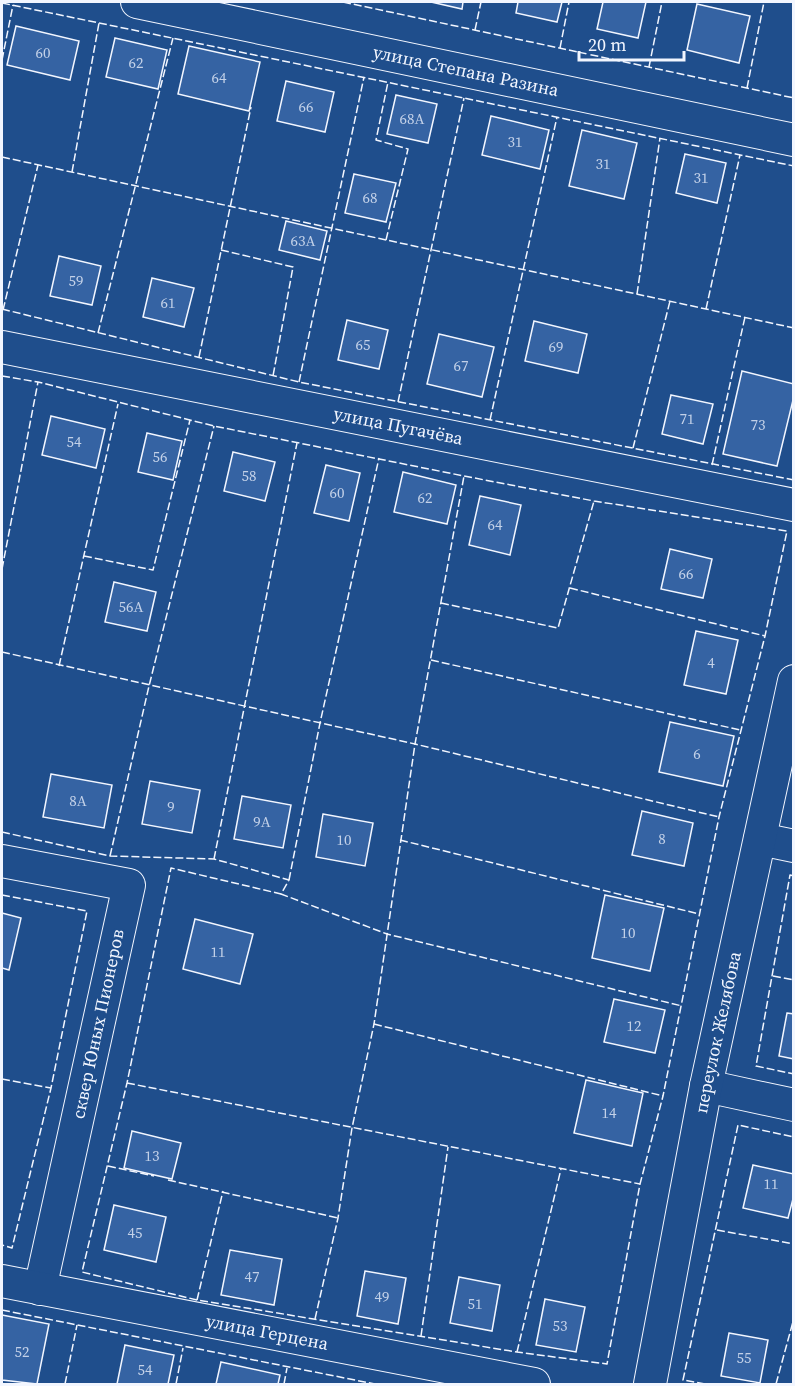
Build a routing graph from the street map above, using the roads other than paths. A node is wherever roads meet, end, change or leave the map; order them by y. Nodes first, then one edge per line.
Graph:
1 (137, 2) edge
2 (794, 140) edge
3 (2, 346) edge
4 (794, 505) edge
5 (794, 681) edge
6 (760, 839) junction
7 (794, 846) edge
8 (2, 861) edge
9 (706, 1086) junction
10 (794, 1105) edge
11 (2, 1281) edge
12 (40, 1289) junction
13 (534, 1384) edge
14 (651, 1384) edge

1 - 2 street, улица Степана Разина
3 - 4 street, улица Пугачёва
5 - 6 street, переулок Желябова
6 - 7 street
6 - 9 street, переулок Желябова
8 - 12 street, сквер Юных Пионеров
9 - 10 street
9 - 14 street, переулок Желябова
11 - 12 street, улица Герцена
12 - 13 street, улица Герцена

